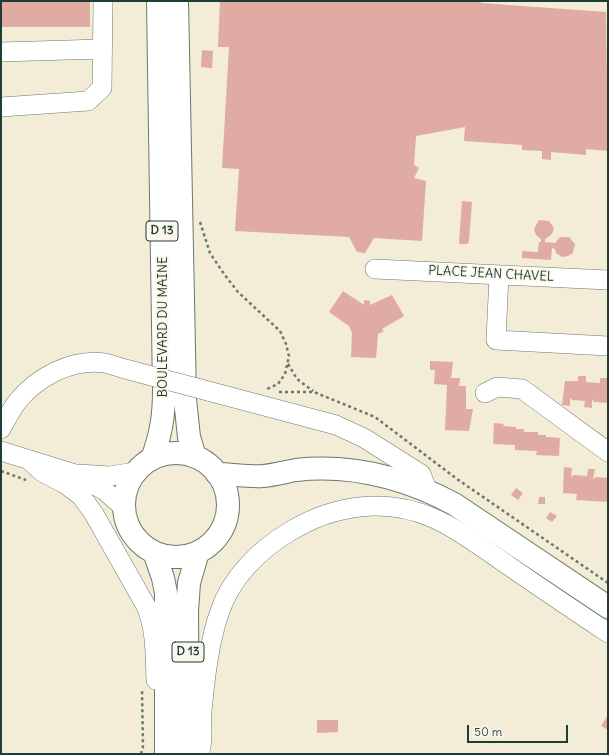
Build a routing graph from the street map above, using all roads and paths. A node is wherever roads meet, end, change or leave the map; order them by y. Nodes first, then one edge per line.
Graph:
1 (103, 1) edge
2 (158, 1) edge
3 (177, 1) edge
4 (102, 49) junction
5 (1, 52) edge
6 (1, 107) edge
7 (199, 215) dead end
8 (375, 269) dead end
9 (499, 275) junction
10 (608, 280) edge
11 (608, 346) edge
12 (288, 364) junction
13 (259, 392) dead end
14 (314, 392) dead end
15 (485, 393) dead end
16 (1, 428) edge
17 (1, 451) edge
18 (608, 452) edge
19 (195, 457) junction
20 (29, 460) junction
21 (144, 465) junction
22 (1, 471) edge
23 (72, 473) junction
24 (217, 474) junction
25 (262, 476) junction
26 (29, 481) dead end
27 (427, 489) junction
28 (228, 504) junction
29 (124, 506) junction
30 (154, 552) junction
31 (198, 552) junction
32 (608, 607) edge
33 (608, 634) edge
34 (142, 685) dead end
35 (166, 717) junction
36 (141, 754) edge
37 (166, 754) edge
38 (188, 754) edge
39 (199, 754) edge

1 - 4 street
2 - 21 main road, BOULEVARD DU MAINE / D 13
3 - 19 main road, BOULEVARD DU MAINE / D 13
4 - 5 street
4 - 6 street
7 - 12 path
8 - 9 street, PLACE JEAN CHAVEL
9 - 10 street, PLACE JEAN CHAVEL
9 - 11 street
12 - 13 path
12 - 14 path
15 - 18 street
16 - 27 street, bridge
17 - 20 street
19 - 21 main road
19 - 24 main road
20 - 23 street
20 - 35 street
21 - 23 street
21 - 29 main road
22 - 26 path
23 - 29 street
24 - 25 main road
24 - 28 main road
25 - 27 main road
25 - 28 main road
27 - 32 main road
28 - 31 main road
29 - 30 main road
30 - 31 main road
30 - 35 main road, D 13
31 - 38 main road, D 13
33 - 39 street
34 - 36 path
35 - 37 main road, D 13

